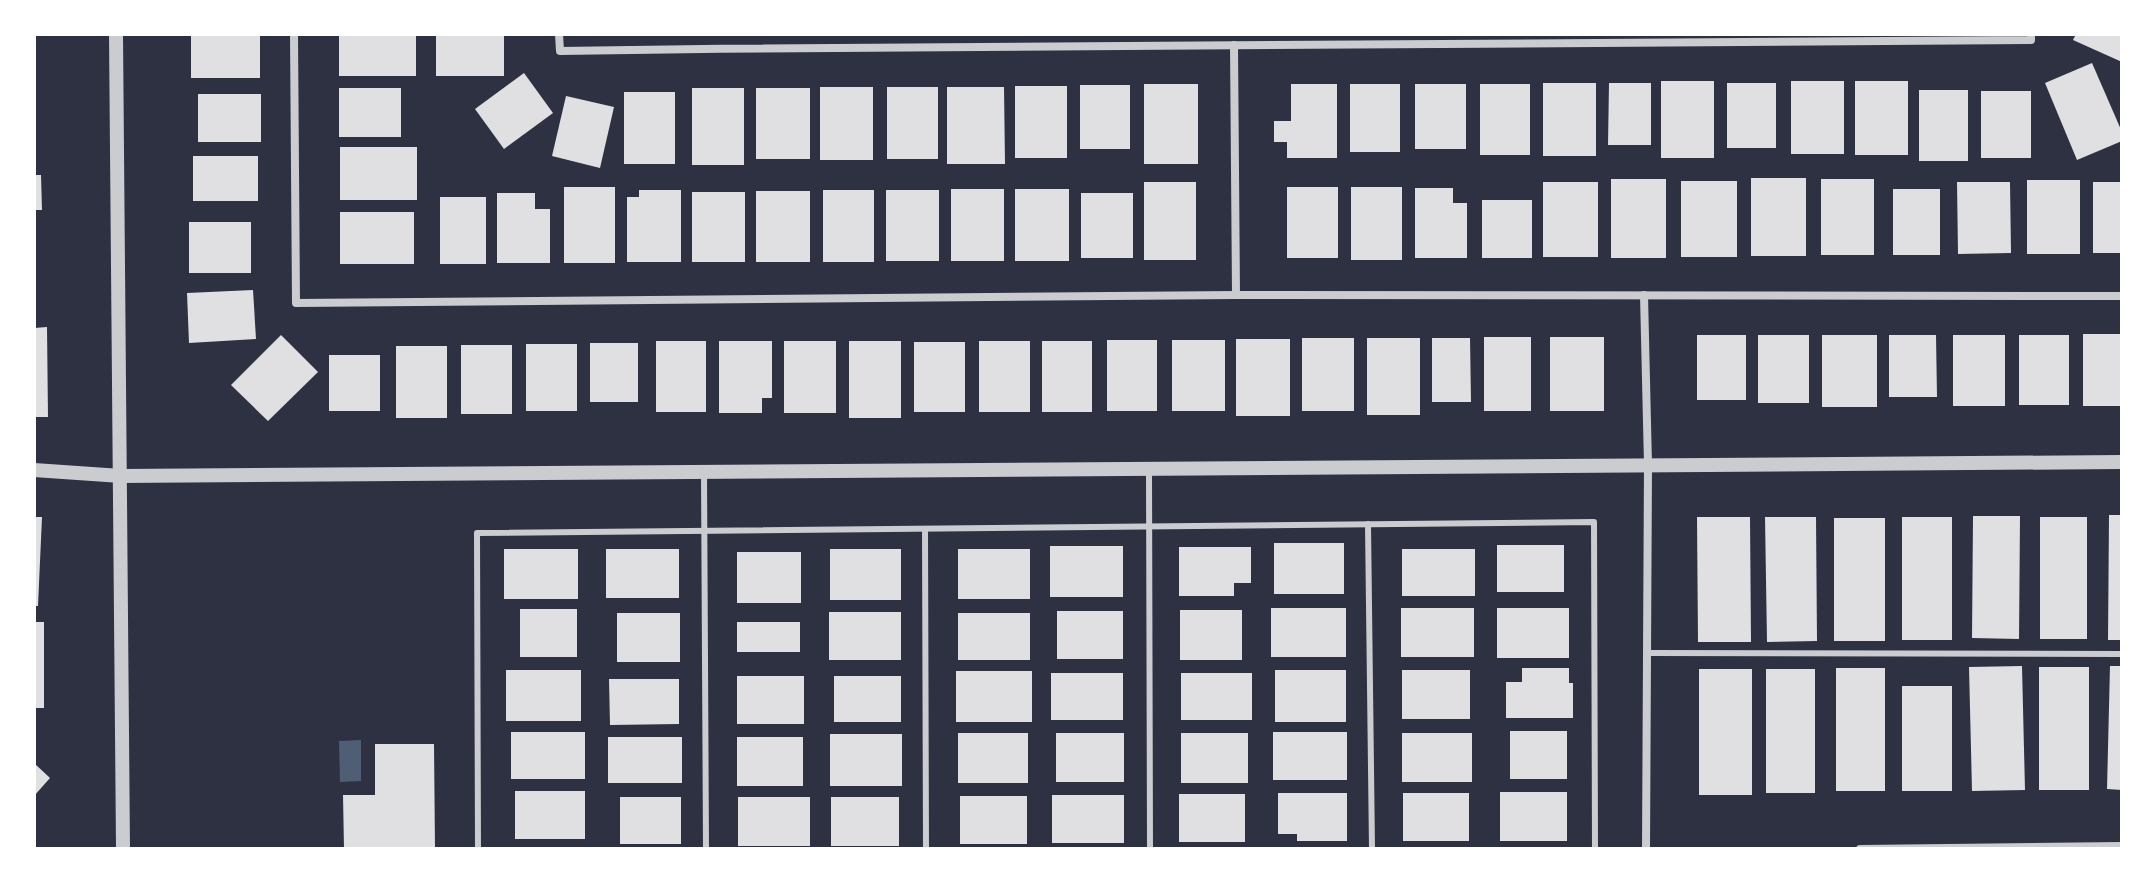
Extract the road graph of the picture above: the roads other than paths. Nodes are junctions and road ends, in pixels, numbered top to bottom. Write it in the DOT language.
graph roads {
  1 [pos="116,34"];
  2 [pos="294,34"];
  3 [pos="559,34"];
  4 [pos="814,34"];
  5 [pos="1522,34"];
  6 [pos="2031,37"];
  7 [pos="1780,39"];
  8 [pos="1234,45"];
  9 [pos="1522,45"];
  10 [pos="814,47"];
  11 [pos="1236,295"];
  12 [pos="1644,295"];
  13 [pos="2122,296"];
  14 [pos="2122,462"];
  15 [pos="1648,465"];
  16 [pos="1149,469"];
  17 [pos="34,470"];
  18 [pos="704,472"];
  19 [pos="121,476"];
  20 [pos="1368,524"];
  21 [pos="1149,526"];
  22 [pos="925,529"];
  23 [pos="703,531"];
  24 [pos="1648,653"];
  25 [pos="2122,654"];
  26 [pos="2122,846"];
  27 [pos="123,849"];
  28 [pos="478,849"];
  29 [pos="706,849"];
  30 [pos="926,849"];
  31 [pos="1150,849"];
  32 [pos="1372,849"];
  33 [pos="1595,849"];
  34 [pos="1646,849"];
  35 [pos="1860,849"];
  1 -- 19 [label="street"];
  2 -- 11 [label="street"];
  3 -- 10 [label="street"];
  4 -- 10 [label="street"];
  5 -- 9 [label="street"];
  6 -- 7 [label="street"];
  7 -- 9 [label="street"];
  8 -- 9 [label="street"];
  8 -- 10 [label="street"];
  8 -- 11 [label="street"];
  11 -- 12 [label="street"];
  12 -- 13 [label="street"];
  12 -- 15 [label="street"];
  14 -- 15 [label="street"];
  15 -- 16 [label="street"];
  15 -- 24 [label="street"];
  16 -- 18 [label="street"];
  16 -- 21 [label="lane"];
  17 -- 19 [label="street"];
  18 -- 19 [label="street"];
  18 -- 23 [label="lane"];
  19 -- 27 [label="street"];
  20 -- 21 [label="lane"];
  20 -- 32 [label="lane"];
  20 -- 33 [label="lane"];
  21 -- 22 [label="lane"];
  21 -- 31 [label="lane"];
  22 -- 23 [label="lane"];
  22 -- 30 [label="lane"];
  23 -- 28 [label="lane"];
  23 -- 29 [label="lane"];
  24 -- 25 [label="lane"];
  24 -- 34 [label="street"];
  26 -- 35 [label="street"];
}
